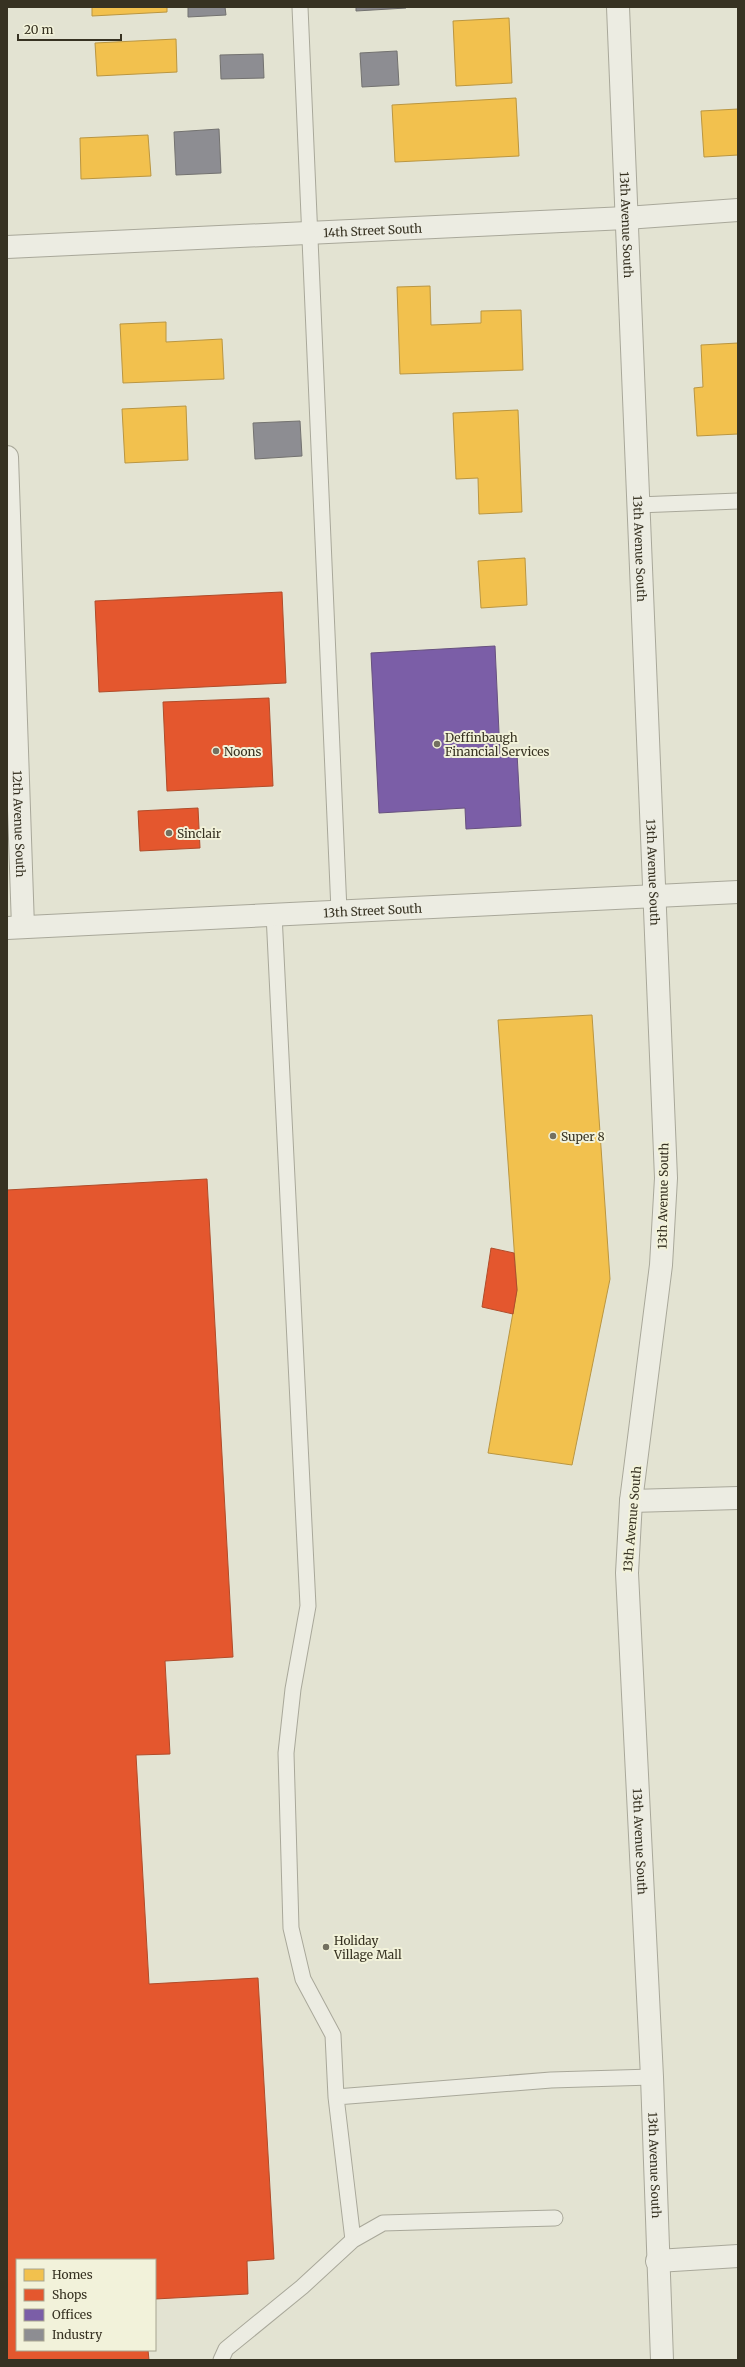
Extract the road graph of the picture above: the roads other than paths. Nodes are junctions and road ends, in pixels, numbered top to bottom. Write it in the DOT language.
graph roads {
  1 [pos="300,7"];
  2 [pos="618,7"];
  3 [pos="738,210"];
  4 [pos="626,218"];
  5 [pos="310,232"];
  6 [pos="7,247"];
  7 [pos="7,457"];
  8 [pos="738,501"];
  9 [pos="638,505"];
  10 [pos="738,892"];
  11 [pos="653,896"];
  12 [pos="339,911"];
  13 [pos="274,914"];
  14 [pos="15,927"];
  15 [pos="738,1498"];
  16 [pos="631,1501"];
  17 [pos="652,2077"];
  18 [pos="336,2097"];
  19 [pos="555,2218"];
  20 [pos="353,2240"];
  21 [pos="738,2256"];
  22 [pos="657,2261"];
  23 [pos="221,2360"];
  24 [pos="662,2360"];
  1 -- 5 [label="lane"];
  2 -- 4 [label="street, 13th Avenue South"];
  3 -- 4 [label="street, 14th Street South"];
  4 -- 5 [label="street, 14th Street South"];
  4 -- 9 [label="street, 13th Avenue South"];
  5 -- 6 [label="street, 14th Street South"];
  5 -- 12 [label="lane"];
  7 -- 14 [label="street, 12th Avenue South"];
  8 -- 9 [label="lane"];
  9 -- 11 [label="street, 13th Avenue South"];
  10 -- 11 [label="street, 13th Street South"];
  11 -- 12 [label="street, 13th Street South"];
  11 -- 16 [label="street, 13th Avenue South"];
  12 -- 13 [label="street, 13th Street South"];
  13 -- 14 [label="street, 13th Street South"];
  13 -- 18 [label="lane"];
  15 -- 16 [label="street"];
  16 -- 17 [label="street, 13th Avenue South"];
  17 -- 18 [label="lane"];
  17 -- 22 [label="street, 13th Avenue South"];
  18 -- 20 [label="lane"];
  19 -- 20 [label="lane"];
  20 -- 23 [label="lane"];
  21 -- 22 [label="street"];
  22 -- 24 [label="street, 13th Avenue South"];
}
